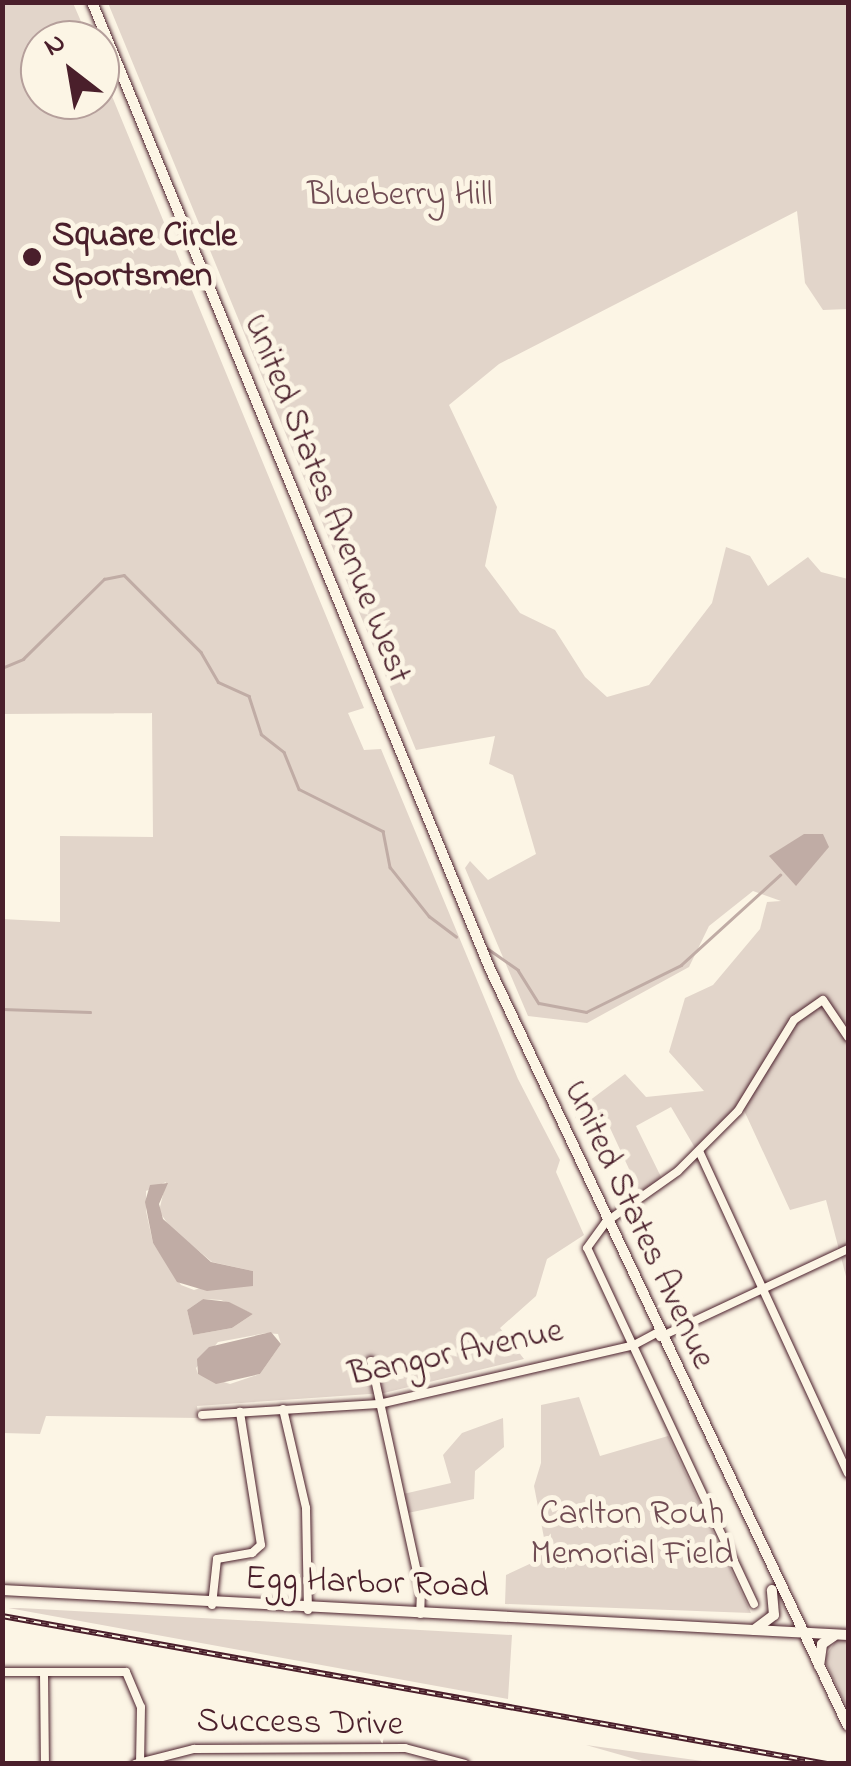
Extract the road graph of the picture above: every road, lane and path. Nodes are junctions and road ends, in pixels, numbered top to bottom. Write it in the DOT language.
graph roads {
  1 [pos="92,2"];
  2 [pos="395,740"];
  3 [pos="848,1036"];
  4 [pos="700,1151"];
  5 [pos="606,1222"];
  6 [pos="848,1248"];
  7 [pos="762,1288"];
  8 [pos="659,1334"];
  9 [pos="634,1345"];
  10 [pos="370,1360"];
  11 [pos="379,1404"];
  12 [pos="284,1409"];
  13 [pos="240,1412"];
  14 [pos="202,1414"];
  15 [pos="848,1472"];
  16 [pos="766,1560"];
  17 [pos="2,1590"];
  18 [pos="754,1604"];
  19 [pos="212,1606"];
  20 [pos="308,1610"];
  21 [pos="420,1614"];
  22 [pos="754,1630"];
  23 [pos="800,1633"];
  24 [pos="843,1634"];
  25 [pos="2,1672"];
  26 [pos="820,1672"];
  27 [pos="44,1673"];
  28 [pos="848,1726"];
  29 [pos="231,1750"];
  30 [pos="322,1750"];
  31 [pos="422,1753"];
  32 [pos="139,1762"];
  33 [pos="46,1764"];
  34 [pos="231,1764"];
  35 [pos="323,1764"];
  36 [pos="422,1764"];
  37 [pos="466,1764"];
  1 -- 2 [label="street, United States Avenue West"];
  2 -- 5 [label="street, United States Avenue"];
  3 -- 4 [label="street"];
  4 -- 5 [label="street"];
  4 -- 7 [label="street"];
  5 -- 8 [label="street, United States Avenue"];
  5 -- 9 [label="street, United States Avenue"];
  6 -- 7 [label="street, Bangor Avenue"];
  7 -- 8 [label="street, Bangor Avenue"];
  7 -- 15 [label="street"];
  8 -- 9 [label="street, Bangor Avenue"];
  8 -- 16 [label="street, United States Avenue"];
  9 -- 11 [label="street, Bangor Avenue"];
  9 -- 18 [label="street, United States Avenue"];
  10 -- 11 [label="street"];
  11 -- 12 [label="street, Bangor Avenue"];
  11 -- 21 [label="street"];
  12 -- 13 [label="street, Bangor Avenue"];
  12 -- 20 [label="street"];
  13 -- 14 [label="street, Bangor Avenue"];
  13 -- 19 [label="street"];
  16 -- 22 [label="street"];
  16 -- 23 [label="street, United States Avenue"];
  17 -- 19 [label="street, Egg Harbor Road"];
  19 -- 20 [label="street, Egg Harbor Road"];
  20 -- 21 [label="street, Egg Harbor Road"];
  21 -- 22 [label="street, Egg Harbor Road"];
  22 -- 23 [label="street, Egg Harbor Road"];
  23 -- 24 [label="street, Egg Harbor Road"];
  23 -- 26 [label="street, United States Avenue"];
  24 -- 26 [label="street"];
  25 -- 27 [label="street"];
  26 -- 28 [label="street, United States Avenue"];
  27 -- 32 [label="street"];
  27 -- 33 [label="street"];
  29 -- 30 [label="street, Success Drive"];
  29 -- 32 [label="street, Success Drive"];
  29 -- 34 [label="street"];
  30 -- 31 [label="street, Success Drive"];
  30 -- 35 [label="street"];
  31 -- 36 [label="street"];
  31 -- 37 [label="street, Success Drive"];
}
